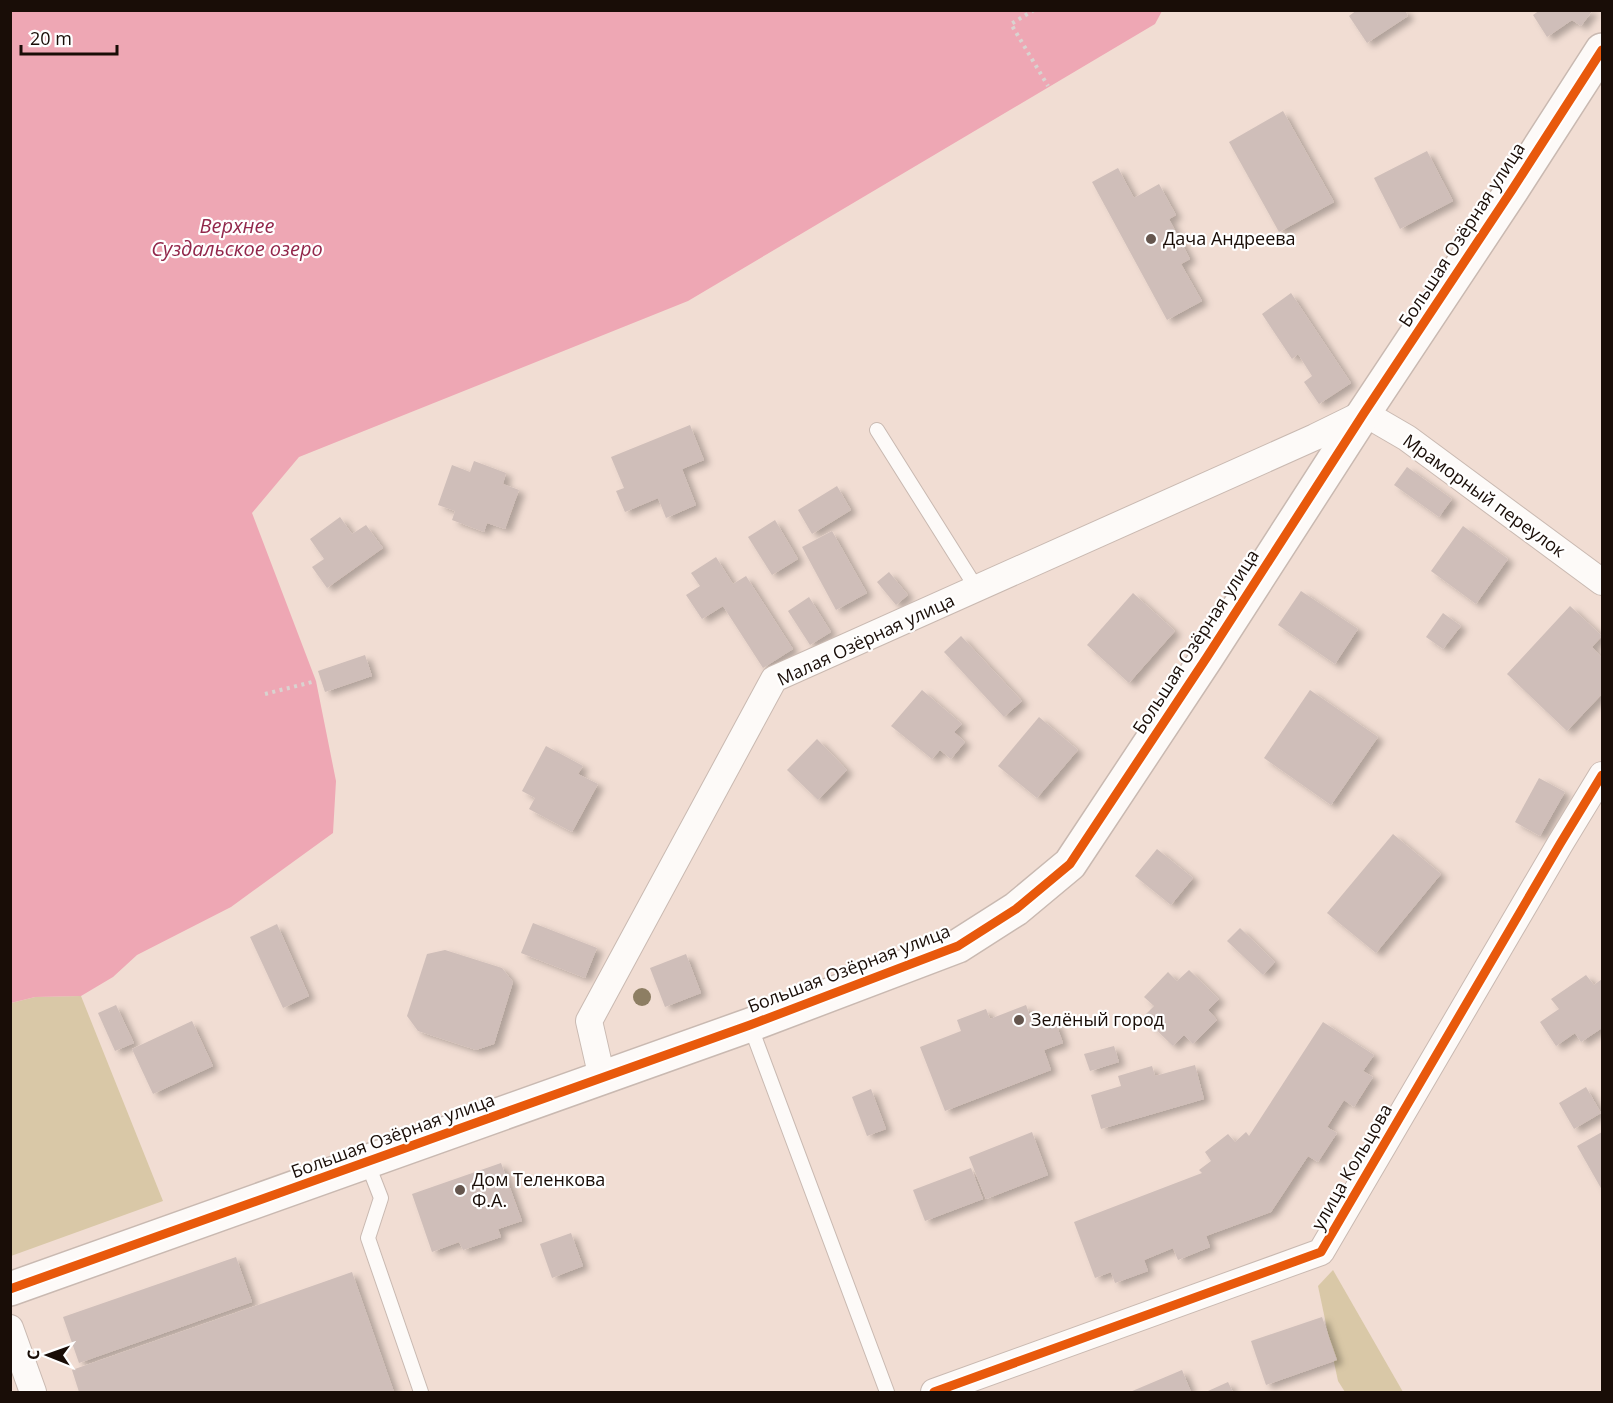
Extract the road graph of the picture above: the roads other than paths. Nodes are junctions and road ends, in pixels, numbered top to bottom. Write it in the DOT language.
graph roads {
  1 [pos="1602,50"];
  2 [pos="1364,413"];
  3 [pos="877,430"];
  4 [pos="1602,582"];
  5 [pos="977,589"];
  6 [pos="1602,775"];
  7 [pos="750,1025"];
  8 [pos="602,1078"];
  9 [pos="367,1162"];
  10 [pos="10,1289"];
  11 [pos="10,1328"];
  12 [pos="33,1392"];
  13 [pos="422,1392"];
  14 [pos="886,1392"];
  15 [pos="934,1392"];
  1 -- 2 [label="street, Большая Озёрная улица"];
  2 -- 4 [label="street, Мраморный переулок"];
  2 -- 5 [label="street, Малая Озёрная улица"];
  2 -- 7 [label="street, Большая Озёрная улица"];
  3 -- 5 [label="lane"];
  5 -- 8 [label="street, Малая Озёрная улица"];
  6 -- 15 [label="street, улица Кольцова"];
  7 -- 8 [label="street, Большая Озёрная улица"];
  7 -- 14 [label="lane"];
  8 -- 9 [label="street, Большая Озёрная улица"];
  9 -- 10 [label="street, Большая Озёрная улица"];
  9 -- 13 [label="lane"];
  11 -- 12 [label="street"];
}
